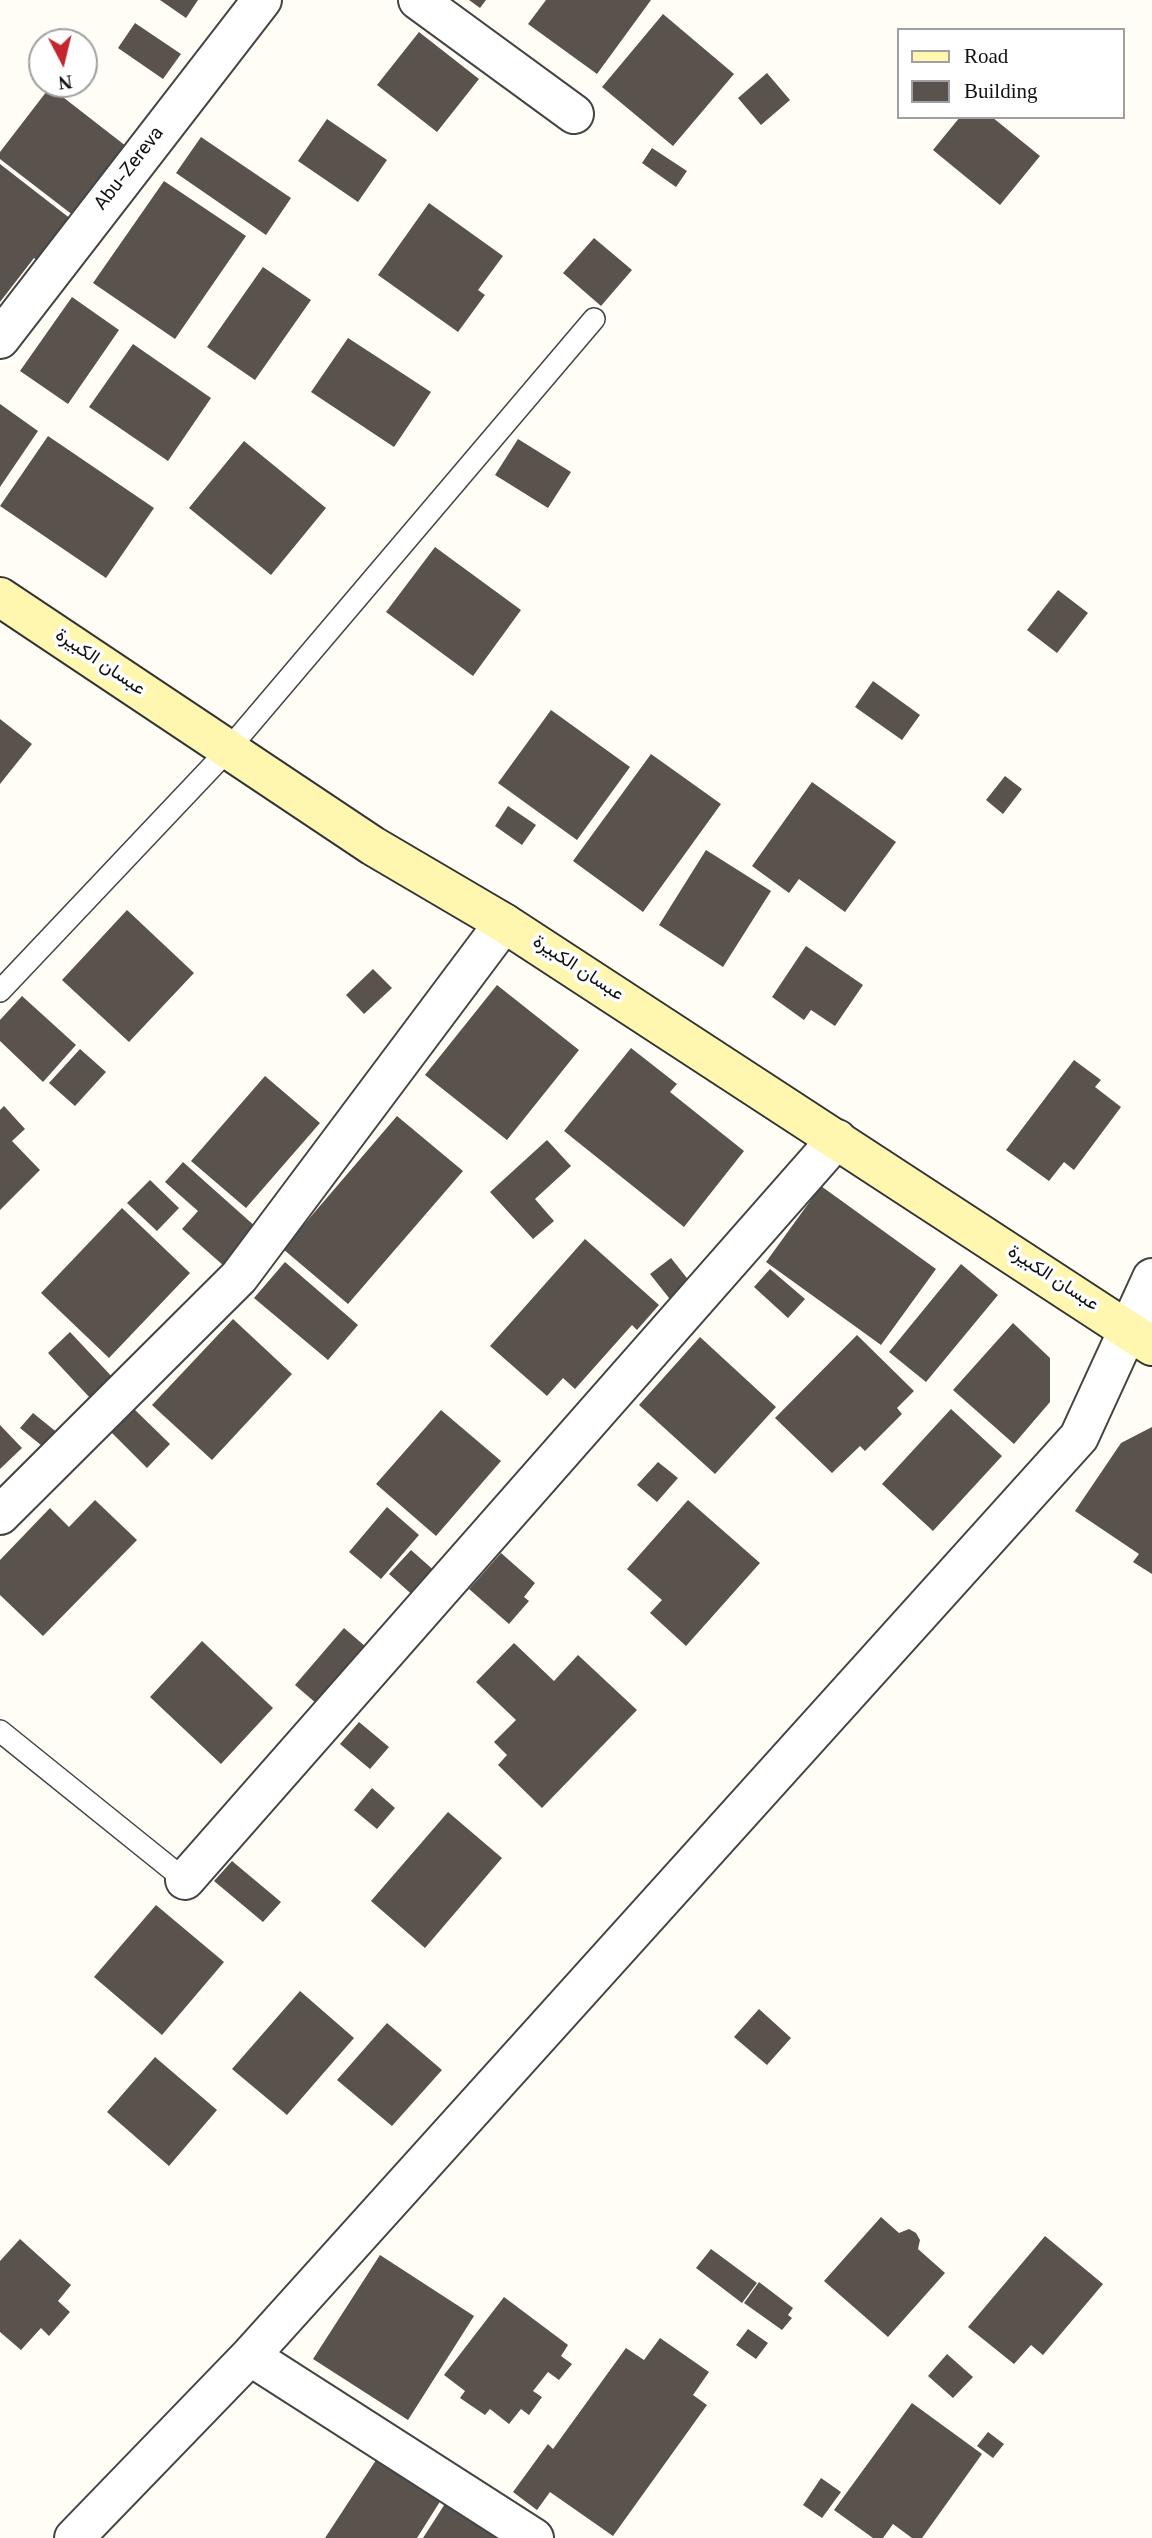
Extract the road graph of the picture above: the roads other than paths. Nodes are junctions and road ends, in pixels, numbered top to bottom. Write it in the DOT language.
graph roads {
  1 [pos="262,0"];
  2 [pos="418,0"];
  3 [pos="573,114"];
  4 [pos="594,319"];
  5 [pos="0,339"];
  6 [pos="0,597"];
  7 [pos="227,751"];
  8 [pos="504,923"];
  9 [pos="0,992"];
  10 [pos="837,1139"];
  11 [pos="1152,1279"];
  12 [pos="1140,1338"];
  13 [pos="0,1515"];
  14 [pos="0,1731"];
  15 [pos="185,1880"];
  16 [pos="250,2356"];
  17 [pos="74,2538"];
  18 [pos="534,2538"];
  1 -- 5 [label="street, Abu-Zereva"];
  2 -- 3 [label="street"];
  4 -- 7 [label="lane"];
  6 -- 7 [label="main road, عبسان الكبيرة"];
  7 -- 8 [label="main road, عبسان الكبيرة"];
  7 -- 9 [label="lane"];
  8 -- 10 [label="main road, عبسان الكبيرة"];
  8 -- 13 [label="street"];
  10 -- 12 [label="main road, عبسان الكبيرة"];
  10 -- 15 [label="street"];
  11 -- 12 [label="street"];
  12 -- 16 [label="street"];
  14 -- 15 [label="lane"];
  16 -- 17 [label="street"];
  16 -- 18 [label="street"];
}
